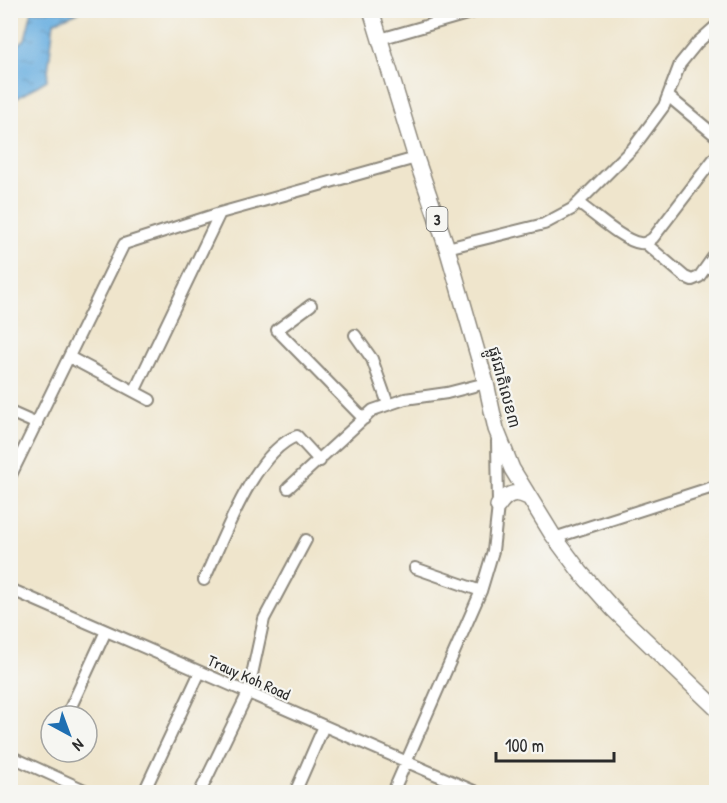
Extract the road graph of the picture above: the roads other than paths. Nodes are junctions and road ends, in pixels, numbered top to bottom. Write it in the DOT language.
graph roads {
  1 [pos="371,10"];
  2 [pos="481,10"];
  3 [pos="717,26"];
  4 [pos="380,39"];
  5 [pos="668,96"];
  6 [pos="717,136"];
  7 [pos="717,156"];
  8 [pos="416,158"];
  9 [pos="578,203"];
  10 [pos="220,213"];
  11 [pos="645,243"];
  12 [pos="447,249"];
  13 [pos="717,253"];
  14 [pos="311,304"];
  15 [pos="356,335"];
  16 [pos="69,357"];
  17 [pos="486,383"];
  18 [pos="135,390"];
  19 [pos="150,400"];
  20 [pos="388,404"];
  21 [pos="10,412"];
  22 [pos="364,419"];
  23 [pos="37,424"];
  24 [pos="496,429"];
  25 [pos="320,461"];
  26 [pos="10,477"];
  27 [pos="717,486"];
  28 [pos="288,488"];
  29 [pos="528,497"];
  30 [pos="498,506"];
  31 [pos="554,537"];
  32 [pos="306,540"];
  33 [pos="415,568"];
  34 [pos="204,580"];
  35 [pos="10,589"];
  36 [pos="481,591"];
  37 [pos="106,631"];
  38 [pos="200,672"];
  39 [pos="248,693"];
  40 [pos="72,704"];
  41 [pos="717,708"];
  42 [pos="324,726"];
  43 [pos="10,756"];
  44 [pos="406,762"];
  45 [pos="297,788"];
  46 [pos="88,792"];
  47 [pos="144,792"];
  48 [pos="200,792"];
  49 [pos="393,792"];
  50 [pos="476,792"];
  1 -- 4 [label="highway, ផ្លូវជាតិលេខ៣ / 3"];
  2 -- 4 [label="street"];
  3 -- 5 [label="street"];
  4 -- 8 [label="highway, ផ្លូវជាតិលេខ៣ / 3"];
  5 -- 6 [label="street"];
  5 -- 9 [label="street"];
  7 -- 11 [label="street"];
  8 -- 10 [label="street"];
  8 -- 12 [label="highway, ផ្លូវជាតិលេខ៣ / 3"];
  9 -- 11 [label="street"];
  9 -- 12 [label="street"];
  10 -- 16 [label="street"];
  10 -- 18 [label="street"];
  11 -- 13 [label="street"];
  12 -- 17 [label="highway, ផ្លូវជាតិលេខ៣ / 3"];
  14 -- 22 [label="street"];
  15 -- 20 [label="street"];
  16 -- 18 [label="street"];
  16 -- 23 [label="street"];
  17 -- 20 [label="street"];
  17 -- 24 [label="highway, ផ្លូវជាតិលេខ៣ / 3"];
  18 -- 19 [label="street"];
  20 -- 22 [label="street"];
  21 -- 23 [label="street"];
  22 -- 25 [label="street"];
  23 -- 26 [label="street"];
  24 -- 29 [label="highway, ផ្លូវជាតិលេខ៣ / 3"];
  24 -- 30 [label="street"];
  25 -- 28 [label="street"];
  25 -- 34 [label="street"];
  27 -- 31 [label="street"];
  29 -- 30 [label="highway"];
  29 -- 31 [label="highway, ផ្លូវជាតិលេខ៣ / 3"];
  30 -- 36 [label="street"];
  31 -- 41 [label="highway, ផ្លូវជាតិលេខ៣ / 3"];
  32 -- 39 [label="street"];
  33 -- 36 [label="street"];
  35 -- 37 [label="street, Trauy Koh Road"];
  36 -- 44 [label="street"];
  37 -- 38 [label="street, Trauy Koh Road"];
  37 -- 40 [label="street"];
  38 -- 39 [label="street, Trauy Koh Road"];
  38 -- 47 [label="street"];
  39 -- 42 [label="street, Trauy Koh Road"];
  39 -- 48 [label="street"];
  42 -- 44 [label="street, Trauy Koh Road"];
  42 -- 45 [label="street"];
  43 -- 46 [label="street"];
  44 -- 49 [label="street"];
  44 -- 50 [label="street, Trauy Koh Road"];
}
